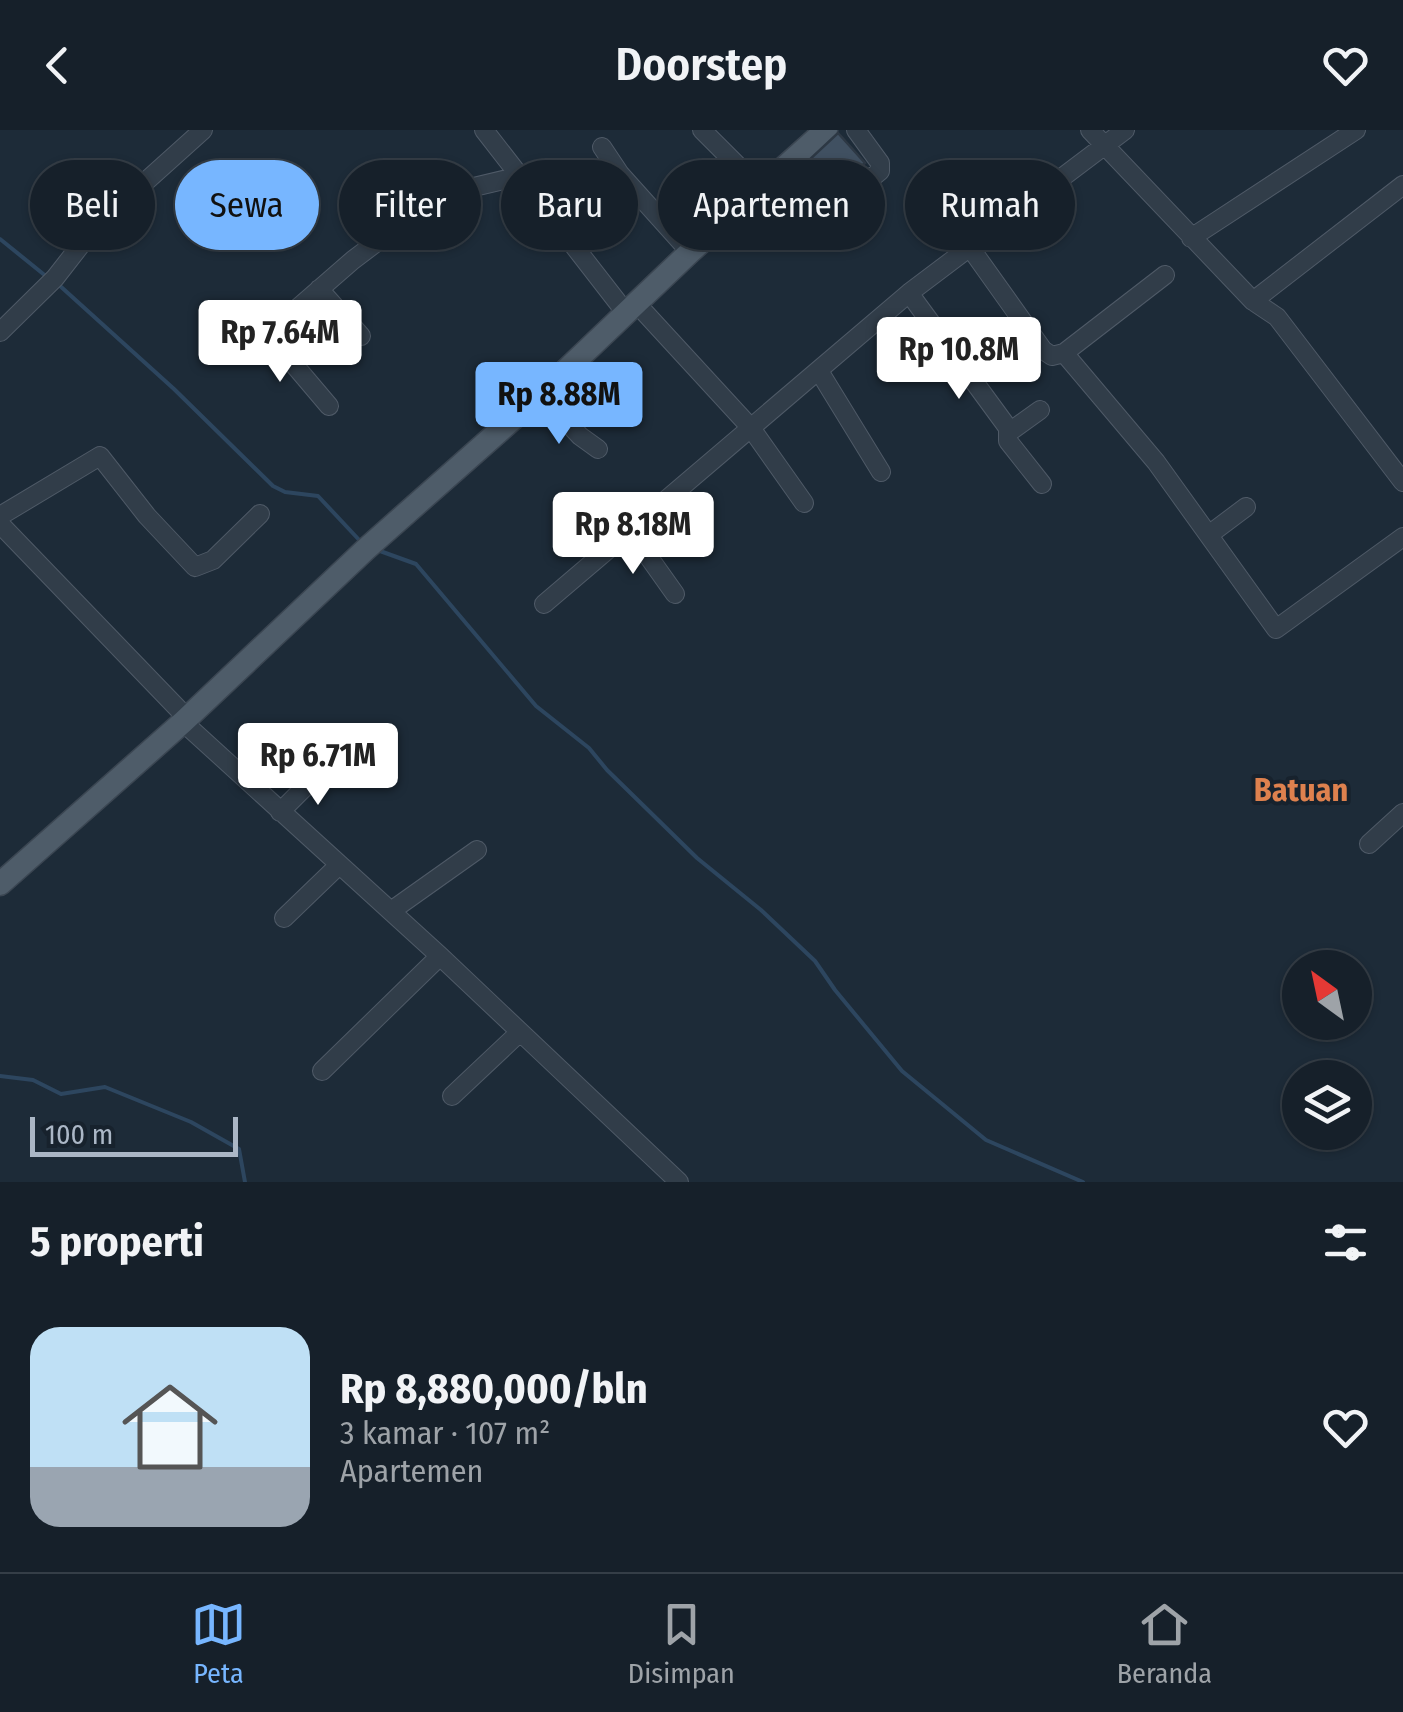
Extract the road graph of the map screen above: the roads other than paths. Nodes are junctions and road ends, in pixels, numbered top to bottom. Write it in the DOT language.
graph roads {
  1 [pos="203,130"];
  2 [pos="484,130"];
  3 [pos="702,130"];
  4 [pos="826,130"];
  5 [pos="856,130"];
  6 [pos="1090,130"];
  7 [pos="1125,130"];
  8 [pos="1356,130"];
  9 [pos="602,147"];
  10 [pos="1104,147"];
  11 [pos="507,160"];
  12 [pos="611,160"];
  13 [pos="731,160"];
  14 [pos="792,160"];
  15 [pos="876,160"];
  16 [pos="1075,168"];
  17 [pos="501,181"];
  18 [pos="1403,185"];
  19 [pos="638,194"];
  20 [pos="1191,238"];
  21 [pos="578,250"];
  22 [pos="964,250"];
  23 [pos="972,250"];
  24 [pos="690,252"];
  25 [pos="1166,276"];
  26 [pos="319,289"];
  27 [pos="908,293"];
  28 [pos="1252,301"];
  29 [pos="631,308"];
  30 [pos="0,332"];
  31 [pos="268,334"];
  32 [pos="361,336"];
  33 [pos="224,338"];
  34 [pos="1064,353"];
  35 [pos="819,371"];
  36 [pos="542,394"];
  37 [pos="329,406"];
  38 [pos="1040,410"];
  39 [pos="751,428"];
  40 [pos="1008,432"];
  41 [pos="598,448"];
  42 [pos="882,472"];
  43 [pos="1403,482"];
  44 [pos="1042,484"];
  45 [pos="804,503"];
  46 [pos="1246,507"];
  47 [pos="260,514"];
  48 [pos="0,520"];
  49 [pos="631,532"];
  50 [pos="1210,534"];
  51 [pos="1403,537"];
  52 [pos="675,594"];
  53 [pos="544,604"];
  54 [pos="185,720"];
  55 [pos="322,770"];
  56 [pos="280,812"];
  57 [pos="1403,813"];
  58 [pos="1369,844"];
  59 [pos="477,850"];
  60 [pos="338,866"];
  61 [pos="0,884"];
  62 [pos="390,911"];
  63 [pos="284,918"];
  64 [pos="440,956"];
  65 [pos="520,1032"];
  66 [pos="322,1071"];
  67 [pos="452,1096"];
  68 [pos="679,1182"];
  1 -- 30 [label="street"];
  2 -- 11 [label="street"];
  3 -- 13 [label="street"];
  4 -- 14 [label="main road"];
  5 -- 15 [label="street"];
  6 -- 10 [label="street"];
  7 -- 10 [label="street"];
  8 -- 20 [label="street"];
  9 -- 12 [label="street"];
  10 -- 16 [label="street"];
  10 -- 20 [label="street"];
  17 -- 26 [label="street"];
  18 -- 28 [label="street"];
  19 -- 24 [label="street"];
  20 -- 28 [label="street"];
  21 -- 29 [label="street"];
  22 -- 27 [label="street"];
  23 -- 34 [label="street"];
  24 -- 29 [label="main road"];
  25 -- 34 [label="street"];
  26 -- 31 [label="street"];
  26 -- 32 [label="street"];
  27 -- 35 [label="street"];
  27 -- 40 [label="street"];
  28 -- 43 [label="street"];
  29 -- 36 [label="main road"];
  29 -- 39 [label="street"];
  31 -- 33 [label="street"];
  31 -- 37 [label="street"];
  34 -- 50 [label="street"];
  35 -- 39 [label="street"];
  35 -- 42 [label="street"];
  36 -- 41 [label="street"];
  36 -- 54 [label="main road"];
  38 -- 40 [label="street"];
  39 -- 45 [label="street"];
  39 -- 49 [label="street"];
  40 -- 44 [label="street"];
  46 -- 50 [label="street"];
  47 -- 48 [label="street"];
  48 -- 54 [label="street"];
  49 -- 52 [label="street"];
  49 -- 53 [label="street"];
  50 -- 51 [label="street"];
  54 -- 56 [label="street"];
  54 -- 61 [label="main road"];
  55 -- 56 [label="street"];
  56 -- 60 [label="street"];
  57 -- 58 [label="street"];
  59 -- 62 [label="street"];
  60 -- 62 [label="street"];
  60 -- 63 [label="street"];
  62 -- 64 [label="street"];
  64 -- 65 [label="street"];
  64 -- 66 [label="street"];
  65 -- 67 [label="street"];
  65 -- 68 [label="street"];
}
